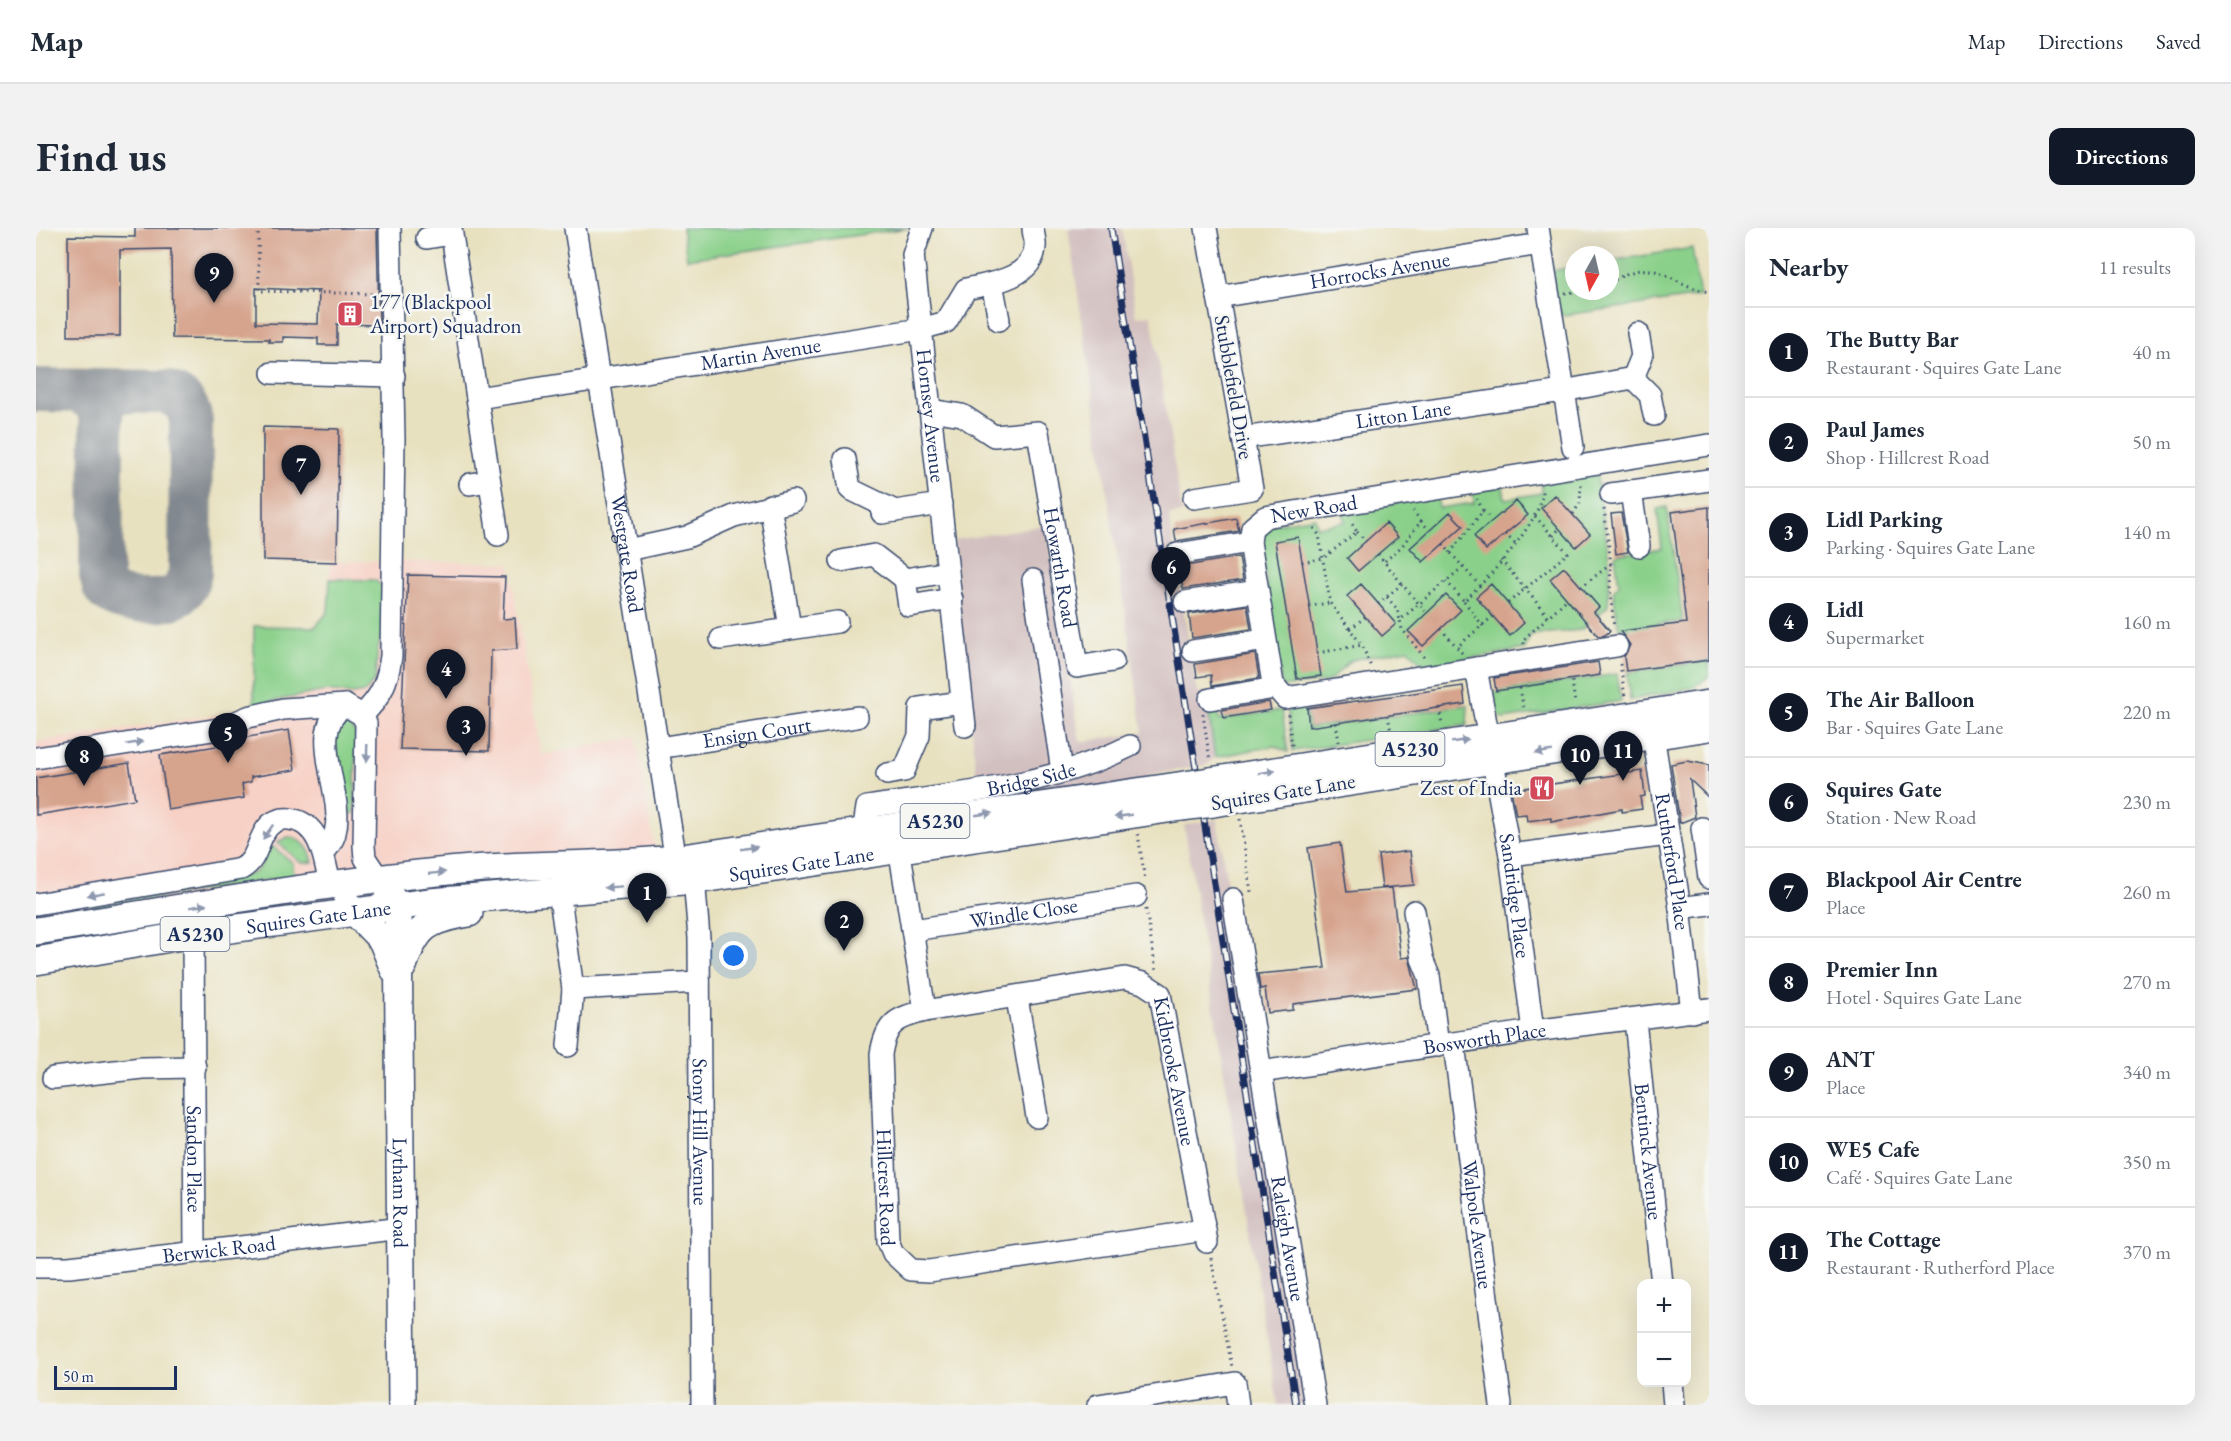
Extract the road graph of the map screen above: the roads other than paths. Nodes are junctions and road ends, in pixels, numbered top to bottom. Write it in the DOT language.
graph roads {
  1 [pos="390,228"];
  2 [pos="575,228"];
  3 [pos="922,228"];
  4 [pos="1033,228"];
  5 [pos="1206,228"];
  6 [pos="451,231"];
  7 [pos="1539,236"];
  8 [pos="427,238"];
  9 [pos="992,283"];
  10 [pos="1218,297"];
  11 [pos="999,320"];
  12 [pos="921,329"];
  13 [pos="1638,333"];
  14 [pos="272,374"];
  15 [pos="394,376"];
  16 [pos="600,378"];
  17 [pos="1633,378"];
  18 [pos="1563,391"];
  19 [pos="477,398"];
  20 [pos="930,410"];
  21 [pos="1654,415"];
  22 [pos="1243,438"];
  23 [pos="1709,445"];
  24 [pos="1653,454"];
  25 [pos="1576,456"];
  26 [pos="845,459"];
  27 [pos="1709,480"];
  28 [pos="1658,487"];
  29 [pos="1194,498"];
  30 [pos="793,501"];
  31 [pos="941,504"];
  32 [pos="770,505"];
  33 [pos="498,535"];
  34 [pos="1250,542"];
  35 [pos="1639,546"];
  36 [pos="627,550"];
  37 [pos="1177,554"];
  38 [pos="841,561"];
  39 [pos="948,572"];
  40 [pos="905,579"];
  41 [pos="1033,580"];
  42 [pos="1258,591"];
  43 [pos="952,600"];
  44 [pos="1185,602"];
  45 [pos="837,622"];
  46 [pos="790,628"];
  47 [pos="721,639"];
  48 [pos="1265,640"];
  49 [pos="1617,646"];
  50 [pos="1193,651"];
  51 [pos="1113,661"];
  52 [pos="1471,669"];
  53 [pos="1275,688"];
  54 [pos="962,702"];
  55 [pos="1206,706"];
  56 [pos="354,710"];
  57 [pos="1706,715"];
  58 [pos="857,717"];
  59 [pos="1644,721"];
  60 [pos="965,726"];
  61 [pos="1130,746"];
  62 [pos="658,748"];
  63 [pos="1492,748"];
  64 [pos="36,758"];
  65 [pos="1062,771"];
  66 [pos="887,774"];
  67 [pos="1702,828"];
  68 [pos="1668,835"];
  69 [pos="898,837"];
  70 [pos="862,842"];
  71 [pos="324,853"];
  72 [pos="1510,855"];
  73 [pos="685,869"];
  74 [pos="1709,878"];
  75 [pos="379,879"];
  76 [pos="330,886"];
  77 [pos="552,891"];
  78 [pos="1136,896"];
  79 [pos="1233,899"];
  80 [pos="36,904"];
  81 [pos="1709,904"];
  82 [pos="398,907"];
  83 [pos="1680,908"];
  84 [pos="1414,911"];
  85 [pos="354,912"];
  86 [pos="913,930"];
  87 [pos="36,931"];
  88 [pos="193,934"];
  89 [pos="36,961"];
  90 [pos="399,980"];
  91 [pos="699,982"];
  92 [pos="573,989"];
  93 [pos="1017,998"];
  94 [pos="1700,1010"];
  95 [pos="925,1011"];
  96 [pos="1635,1020"];
  97 [pos="1533,1031"];
  98 [pos="1446,1045"];
  99 [pos="568,1046"];
  100 [pos="195,1067"];
  101 [pos="1261,1072"];
  102 [pos="53,1078"];
  103 [pos="1037,1117"];
  104 [pos="402,1228"];
  105 [pos="1206,1236"];
  106 [pos="195,1250"];
  107 [pos="36,1267"];
  108 [pos="1661,1279"];
  109 [pos="1672,1387"];
  110 [pos="402,1405"];
  111 [pos="702,1405"];
  112 [pos="1098,1405"];
  113 [pos="1238,1405"];
  114 [pos="1315,1405"];
  115 [pos="1501,1405"];
  116 [pos="1674,1405"];
  1 -- 15 [label="street"];
  2 -- 16 [label="street, Westgate Road"];
  3 -- 12 [label="street, Hornsey Avenue"];
  4 -- 9 [label="street, Martin Avenue"];
  5 -- 10 [label="street, Stubblefield Drive"];
  6 -- 8 [label="street"];
  6 -- 19 [label="street"];
  7 -- 10 [label="street, Horrocks Avenue"];
  7 -- 18 [label="street"];
  9 -- 11 [label="street"];
  9 -- 12 [label="street, Martin Avenue"];
  10 -- 22 [label="street, Stubblefield Drive"];
  12 -- 16 [label="street, Martin Avenue"];
  12 -- 20 [label="street, Hornsey Avenue"];
  13 -- 17 [label="street"];
  14 -- 15 [label="street"];
  15 -- 56 [label="street"];
  16 -- 19 [label="street, Martin Avenue"];
  16 -- 36 [label="street, Westgate Road"];
  17 -- 18 [label="street, Litton Lane"];
  17 -- 21 [label="street"];
  18 -- 22 [label="street, Litton Lane"];
  18 -- 25 [label="street"];
  19 -- 33 [label="street"];
  20 -- 31 [label="street, Hornsey Avenue"];
  20 -- 51 [label="street, Howarth Road"];
  22 -- 29 [label="street, Stubblefield Drive"];
  23 -- 24 [label="street, New Road"];
  24 -- 25 [label="street, New Road"];
  24 -- 28 [label="street"];
  25 -- 34 [label="street, New Road"];
  26 -- 31 [label="street, Hornsey Avenue"];
  27 -- 28 [label="street"];
  28 -- 35 [label="street"];
  30 -- 32 [label="street"];
  31 -- 39 [label="street, Hornsey Avenue"];
  32 -- 36 [label="street"];
  32 -- 46 [label="street"];
  34 -- 37 [label="street"];
  34 -- 42 [label="street, New Road"];
  36 -- 62 [label="street, Westgate Road"];
  38 -- 40 [label="street"];
  39 -- 40 [label="street"];
  39 -- 43 [label="street, Hornsey Avenue"];
  40 -- 43 [label="street"];
  41 -- 65 [label="street"];
  42 -- 44 [label="street"];
  42 -- 48 [label="street, New Road"];
  43 -- 54 [label="street, Hornsey Avenue"];
  45 -- 46 [label="street"];
  46 -- 47 [label="street"];
  48 -- 50 [label="street"];
  48 -- 53 [label="street, New Road"];
  49 -- 52 [label="street"];
  52 -- 53 [label="street"];
  52 -- 63 [label="street"];
  53 -- 55 [label="street"];
  54 -- 60 [label="street, Hornsey Avenue"];
  54 -- 66 [label="street"];
  64 -- 56 [label="street, one-way"];
  56 -- 71 [label="street"];
  56 -- 75 [label="street, one-way"];
  57 -- 59 [label="main road, Squires Gate Lane / A5230"];
  58 -- 62 [label="street, Ensign Court"];
  59 -- 63 [label="main road, Squires Gate Lane / A5230"];
  59 -- 68 [label="street, Rutherford Place"];
  61 -- 65 [label="street, Bridge Side"];
  62 -- 73 [label="street, Westgate Road"];
  63 -- 69 [label="main road, Squires Gate Lane / A5230, bridge"];
  63 -- 72 [label="street, Sandridge Place"];
  65 -- 70 [label="street, Bridge Side"];
  67 -- 74 [label="street"];
  68 -- 72 [label="street"];
  68 -- 83 [label="street, Rutherford Place"];
  69 -- 70 [label="main road, Squires Gate Lane / A5230"];
  69 -- 86 [label="street"];
  70 -- 73 [label="main road, Squires Gate Lane / A5230"];
  71 -- 76 [label="street"];
  71 -- 80 [label="street, one-way"];
  72 -- 97 [label="street, Sandridge Place"];
  75 -- 73 [label="main road, Squires Gate Lane / A5230, one-way"];
  73 -- 77 [label="main road, Squires Gate Lane / A5230, one-way"];
  73 -- 91 [label="street, Stony Hill Avenue"];
  75 -- 76 [label="main road, Squires Gate Lane / A5230"];
  75 -- 82 [label="main road"];
  76 -- 85 [label="main road, Lytham Road"];
  87 -- 76 [label="main road, Squires Gate Lane / A5230, one-way"];
  77 -- 82 [label="main road, Squires Gate Lane / A5230"];
  77 -- 90 [label="main road"];
  77 -- 92 [label="street"];
  78 -- 86 [label="street, Windle Close"];
  79 -- 101 [label="street, Raleigh Avenue"];
  81 -- 83 [label="street"];
  82 -- 85 [label="main road, Squires Gate Lane / A5230"];
  82 -- 90 [label="main road, Lytham Road"];
  83 -- 94 [label="street, Rutherford Place"];
  84 -- 98 [label="street, Walpole Avenue"];
  85 -- 88 [label="main road, Squires Gate Lane / A5230"];
  85 -- 90 [label="main road, Lytham Road"];
  86 -- 95 [label="street"];
  88 -- 89 [label="main road, Squires Gate Lane / A5230"];
  88 -- 100 [label="street, Sandon Place"];
  90 -- 104 [label="main road, Lytham Road"];
  91 -- 92 [label="street"];
  91 -- 111 [label="street, Stony Hill Avenue"];
  92 -- 99 [label="street"];
  93 -- 95 [label="street, Kidbrooke Avenue"];
  93 -- 103 [label="street"];
  93 -- 105 [label="street, Kidbrooke Avenue"];
  94 -- 96 [label="street, Bosworth Place"];
  95 -- 105 [label="street, Hillcrest Road"];
  96 -- 97 [label="street, Bosworth Place"];
  96 -- 108 [label="street, Bentinck Avenue"];
  97 -- 98 [label="street, Bosworth Place"];
  98 -- 101 [label="street, Bosworth Place"];
  98 -- 115 [label="street, Walpole Avenue"];
  100 -- 102 [label="street"];
  100 -- 106 [label="street, Sandon Place"];
  101 -- 114 [label="street, Raleigh Avenue"];
  104 -- 106 [label="street, Berwick Road"];
  104 -- 110 [label="main road, Lytham Road"];
  106 -- 107 [label="street, Berwick Road"];
  109 -- 116 [label="street"];
  112 -- 113 [label="street"];
}
